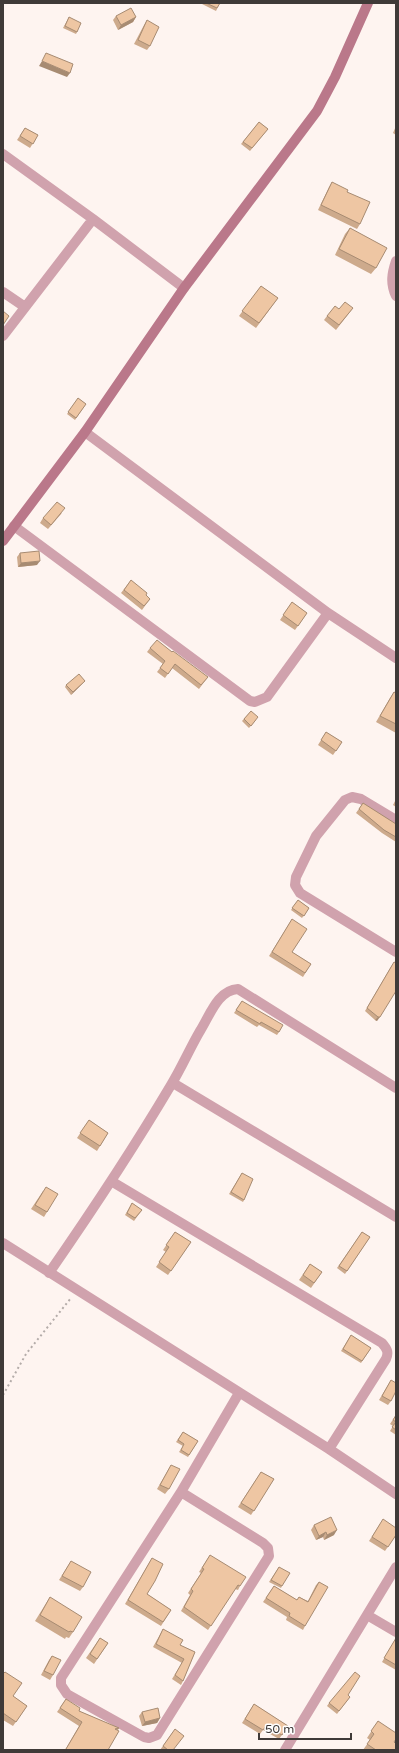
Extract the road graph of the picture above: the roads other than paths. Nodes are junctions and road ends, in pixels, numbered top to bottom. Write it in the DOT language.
graph roads {
  1 [pos="368,3"];
  2 [pos="3,154"];
  3 [pos="93,219"];
  4 [pos="396,261"];
  5 [pos="184,288"];
  6 [pos="3,292"];
  7 [pos="396,296"];
  8 [pos="25,307"];
  9 [pos="3,336"];
  10 [pos="85,432"];
  11 [pos="14,526"];
  12 [pos="3,541"];
  13 [pos="328,613"];
  14 [pos="396,658"];
  15 [pos="396,820"];
  16 [pos="396,952"];
  17 [pos="173,1083"];
  18 [pos="396,1088"];
  19 [pos="112,1181"];
  20 [pos="396,1217"];
  21 [pos="3,1243"];
  22 [pos="50,1273"];
  23 [pos="239,1393"];
  24 [pos="329,1449"];
  25 [pos="181,1492"];
  26 [pos="396,1494"];
  27 [pos="396,1567"];
  28 [pos="367,1615"];
  29 [pos="396,1632"];
  30 [pos="285,1750"];
  1 -- 5 [label="street"];
  2 -- 3 [label="street"];
  3 -- 5 [label="street"];
  3 -- 8 [label="street"];
  4 -- 7 [label="street"];
  5 -- 10 [label="street"];
  6 -- 8 [label="street"];
  8 -- 9 [label="street"];
  10 -- 11 [label="street"];
  10 -- 13 [label="street"];
  11 -- 12 [label="street"];
  11 -- 13 [label="street"];
  13 -- 14 [label="street"];
  15 -- 16 [label="street"];
  17 -- 18 [label="street"];
  17 -- 19 [label="street"];
  17 -- 20 [label="street"];
  19 -- 22 [label="street"];
  19 -- 24 [label="street"];
  21 -- 22 [label="street"];
  22 -- 23 [label="street"];
  23 -- 24 [label="street"];
  23 -- 25 [label="street"];
  24 -- 26 [label="street"];
  25 -- 25 [label="street"];
  27 -- 28 [label="street"];
  28 -- 29 [label="street"];
  28 -- 30 [label="street"];
}
